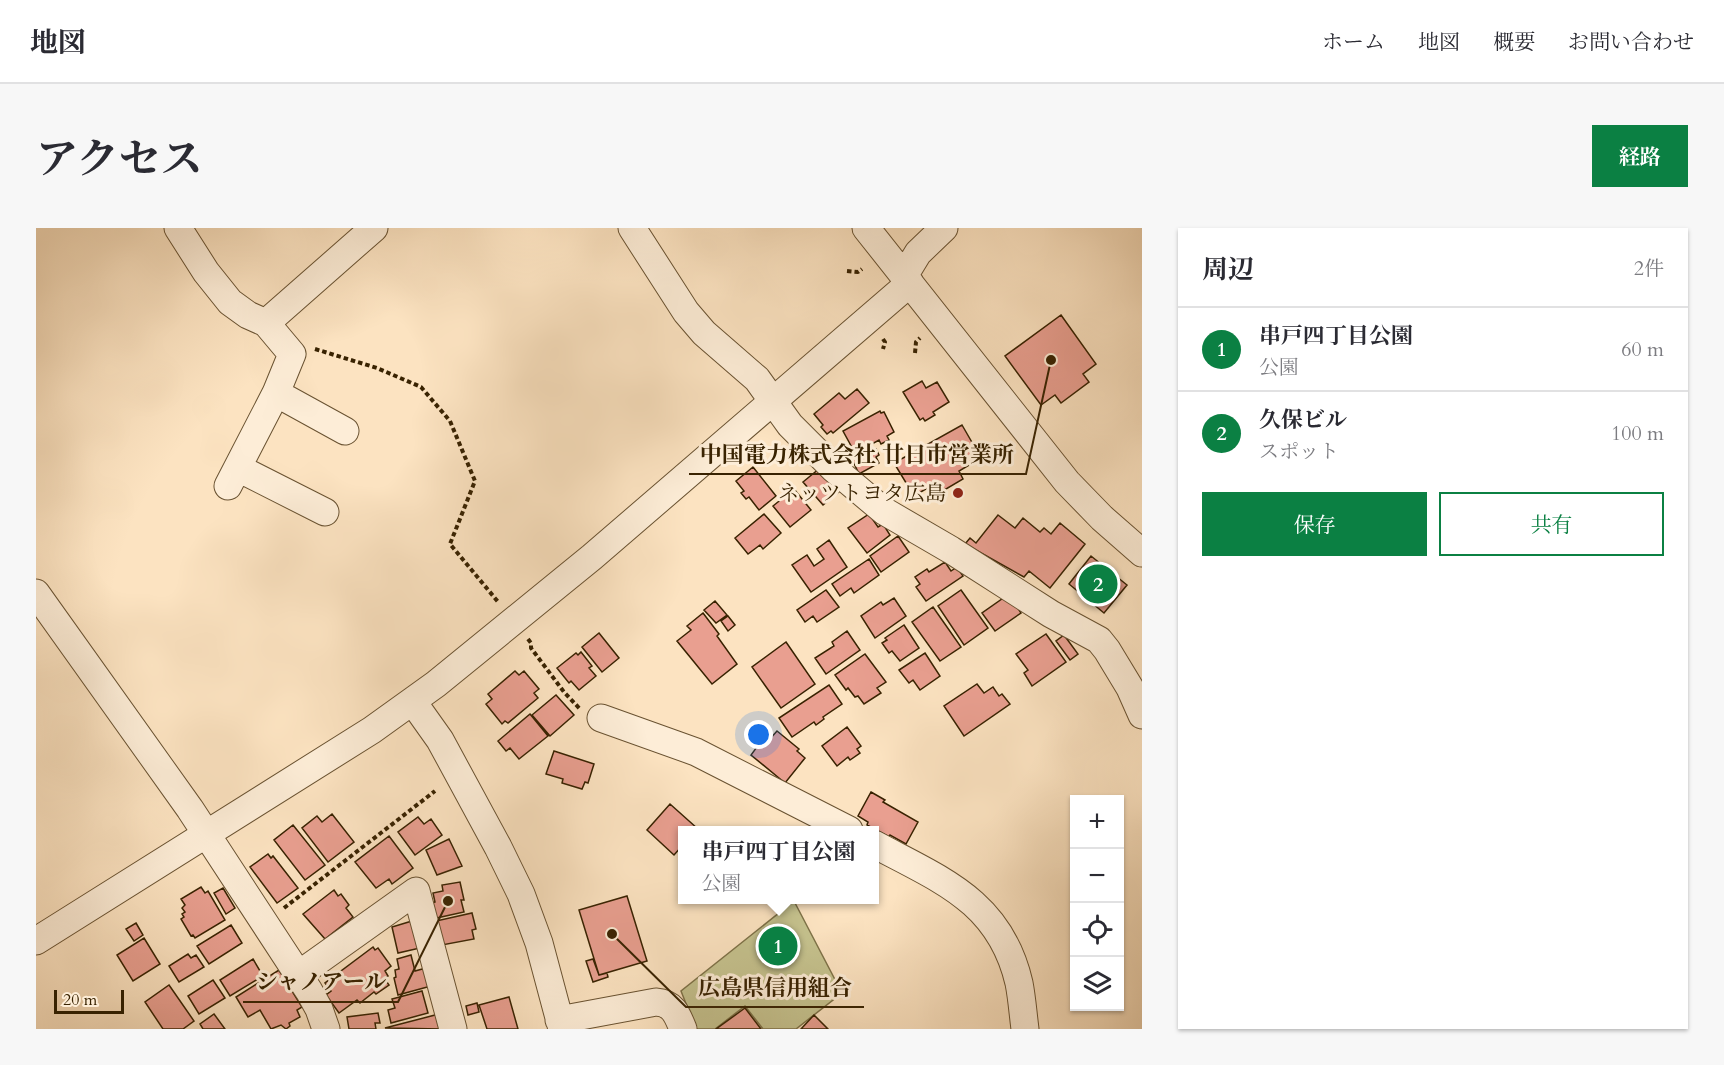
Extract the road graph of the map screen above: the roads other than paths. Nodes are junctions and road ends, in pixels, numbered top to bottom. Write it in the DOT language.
graph roads {
  1 [pos="178,228"];
  2 [pos="374,228"];
  3 [pos="632,228"];
  4 [pos="866,228"];
  5 [pos="944,228"];
  6 [pos="907,279"];
  7 [pos="266,323"];
  8 [pos="276,393"];
  9 [pos="773,403"];
  10 [pos="345,431"];
  11 [pos="325,512"];
  12 [pos="1142,553"];
  13 [pos="36,593"];
  14 [pos="413,702"];
  15 [pos="1142,715"];
  16 [pos="601,718"];
  17 [pos="839,826"];
  18 [pos="206,833"];
  19 [pos="879,847"];
  20 [pos="36,942"];
  21 [pos="298,975"];
  22 [pos="561,1025"];
  23 [pos="320,1026"];
  24 [pos="453,1029"];
  25 [pos="683,1029"];
  26 [pos="1025,1029"];
  1 -- 7 [label="street"];
  2 -- 7 [label="street"];
  3 -- 9 [label="street"];
  4 -- 6 [label="street"];
  5 -- 6 [label="street"];
  6 -- 9 [label="street"];
  6 -- 12 [label="street"];
  7 -- 8 [label="street"];
  8 -- 10 [label="street"];
  8 -- 11 [label="street"];
  9 -- 14 [label="street"];
  9 -- 15 [label="street"];
  13 -- 18 [label="street"];
  14 -- 18 [label="street"];
  14 -- 22 [label="street"];
  16 -- 17 [label="street"];
  18 -- 20 [label="street"];
  18 -- 21 [label="street"];
  19 -- 26 [label="street"];
  21 -- 23 [label="street"];
  21 -- 24 [label="street"];
  22 -- 25 [label="street"];
}
